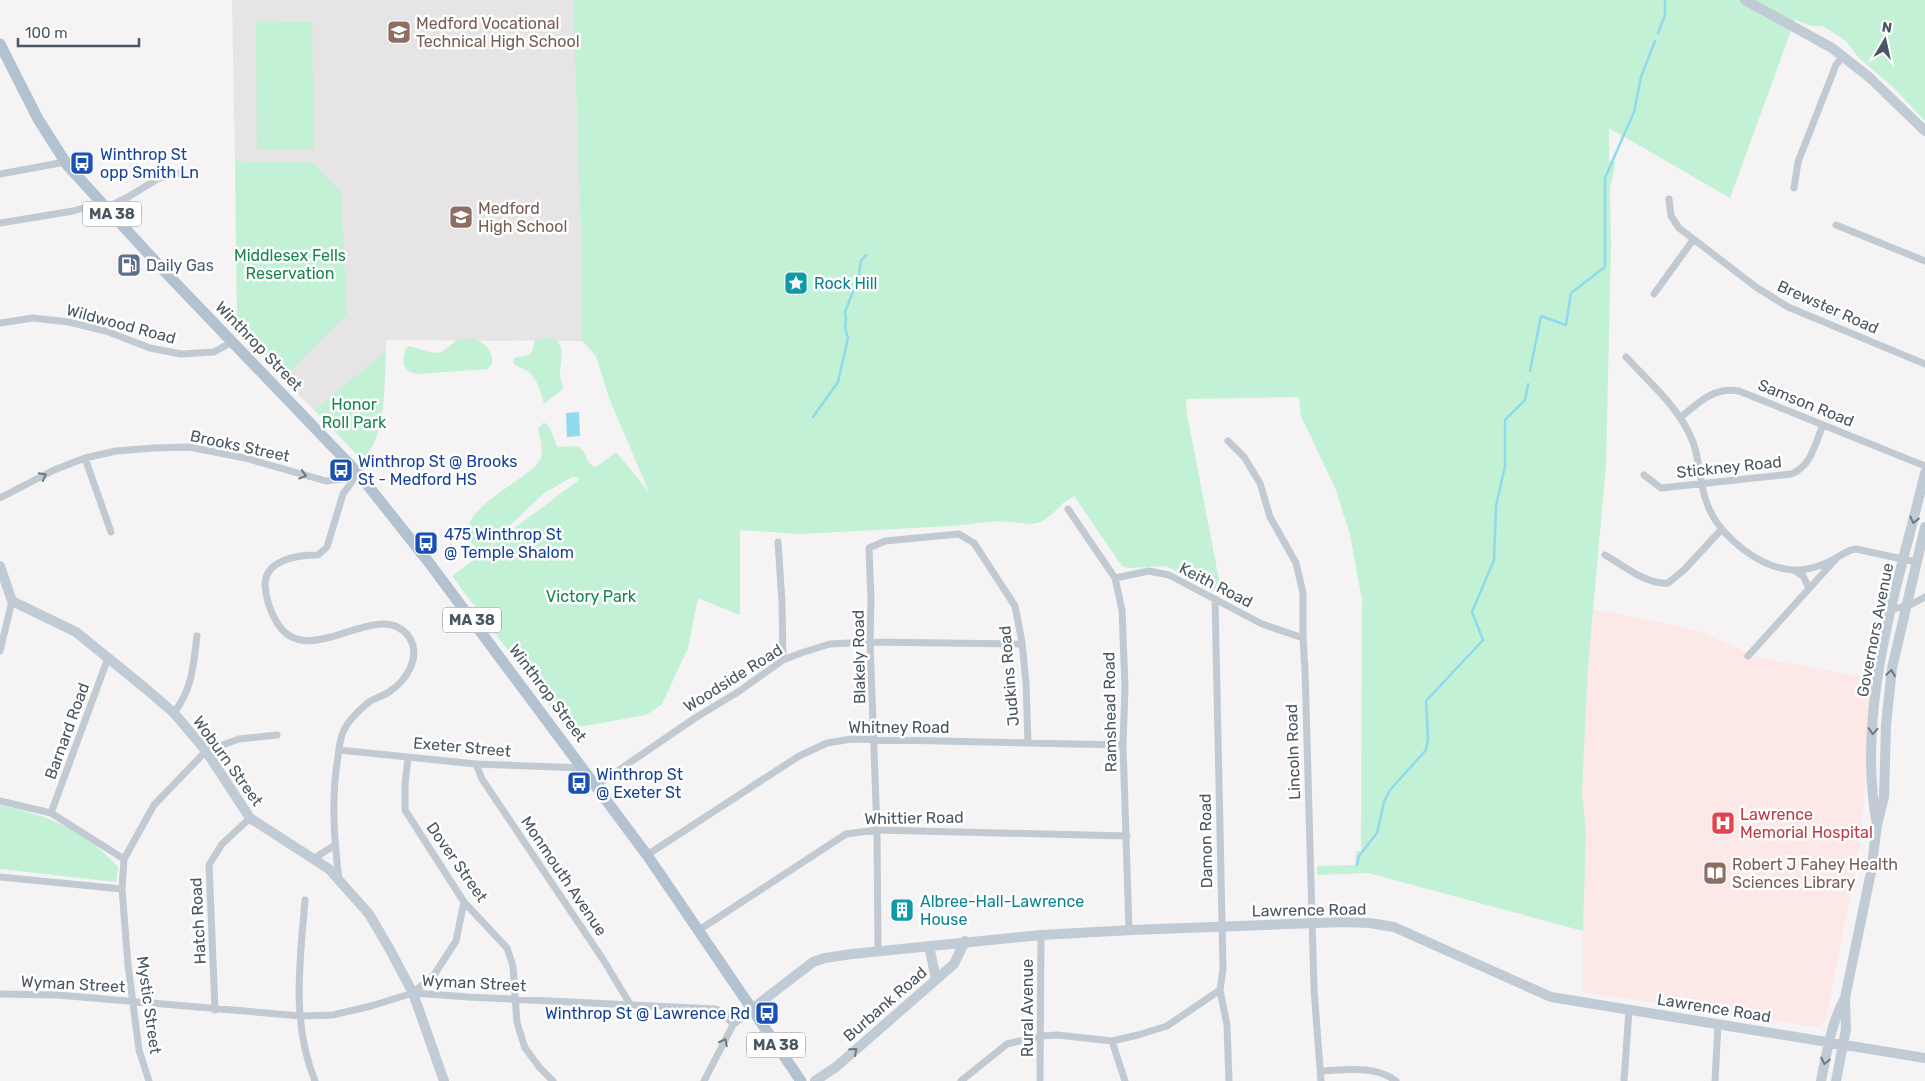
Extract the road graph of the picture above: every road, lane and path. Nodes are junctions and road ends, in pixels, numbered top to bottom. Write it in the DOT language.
graph roads {
  1 [pos="1745,0"];
  2 [pos="0,44"];
  3 [pos="1843,56"];
  4 [pos="1925,131"];
  5 [pos="65,162"];
  6 [pos="179,173"];
  7 [pos="0,174"];
  8 [pos="1794,188"];
  9 [pos="1669,199"];
  10 [pos="104,205"];
  11 [pos="0,223"];
  12 [pos="1836,225"];
  13 [pos="1693,240"];
  14 [pos="1925,261"];
  15 [pos="1654,294"];
  16 [pos="0,323"];
  17 [pos="232,342"];
  18 [pos="1626,358"];
  19 [pos="1925,364"];
  20 [pos="1680,418"];
  21 [pos="1823,425"];
  22 [pos="1228,441"];
  23 [pos="85,458"];
  24 [pos="1925,466"];
  25 [pos="1925,472"];
  26 [pos="358,473"];
  27 [pos="1644,475"];
  28 [pos="1702,484"];
  29 [pos="0,498"];
  30 [pos="1068,509"];
  31 [pos="1925,527"];
  32 [pos="1721,530"];
  33 [pos="111,532"];
  34 [pos="778,542"];
  35 [pos="874,546"];
  36 [pos="1605,555"];
  37 [pos="1837,558"];
  38 [pos="1904,559"];
  39 [pos="1916,562"];
  40 [pos="0,566"];
  41 [pos="1794,570"];
  42 [pos="1115,578"];
  43 [pos="1809,588"];
  44 [pos="1925,597"];
  45 [pos="1215,599"];
  46 [pos="12,601"];
  47 [pos="1906,606"];
  48 [pos="1891,610"];
  49 [pos="197,636"];
  50 [pos="1302,638"];
  51 [pos="870,642"];
  52 [pos="1022,644"];
  53 [pos="0,651"];
  54 [pos="1748,656"];
  55 [pos="108,658"];
  56 [pos="783,660"];
  57 [pos="174,713"];
  58 [pos="277,735"];
  59 [pos="875,740"];
  60 [pos="1028,743"];
  61 [pos="1123,745"];
  62 [pos="339,750"];
  63 [pos="206,751"];
  64 [pos="408,757"];
  65 [pos="476,764"];
  66 [pos="584,768"];
  67 [pos="597,786"];
  68 [pos="0,801"];
  69 [pos="51,813"];
  70 [pos="250,818"];
  71 [pos="1876,825"];
  72 [pos="877,830"];
  73 [pos="1128,836"];
  74 [pos="335,845"];
  75 [pos="647,855"];
  76 [pos="124,859"];
  77 [pos="313,859"];
  78 [pos="0,877"];
  79 [pos="339,881"];
  80 [pos="122,889"];
  81 [pos="305,900"];
  82 [pos="464,902"];
  83 [pos="1312,923"];
  84 [pos="1221,927"];
  85 [pos="699,930"];
  86 [pos="1129,930"];
  87 [pos="1041,934"];
  88 [pos="965,941"];
  89 [pos="929,946"];
  90 [pos="878,952"];
  91 [pos="936,979"];
  92 [pos="1220,990"];
  93 [pos="413,993"];
  94 [pos="0,994"];
  95 [pos="1845,998"];
  96 [pos="515,999"];
  97 [pos="132,1001"];
  98 [pos="630,1004"];
  99 [pos="752,1008"];
  100 [pos="215,1010"];
  101 [pos="1629,1010"];
  102 [pos="300,1016"];
  103 [pos="1718,1024"];
  104 [pos="733,1025"];
  105 [pos="1041,1036"];
  106 [pos="1112,1041"];
  107 [pos="1829,1041"];
  108 [pos="1844,1044"];
  109 [pos="1925,1058"];
  110 [pos="1321,1071"];
  111 [pos="149,1081"];
  112 [pos="315,1081"];
  113 [pos="444,1081"];
  114 [pos="553,1081"];
  115 [pos="704,1081"];
  116 [pos="801,1081"];
  117 [pos="816,1081"];
  118 [pos="961,1081"];
  119 [pos="1040,1081"];
  120 [pos="1125,1081"];
  121 [pos="1230,1081"];
  122 [pos="1321,1081"];
  123 [pos="1396,1081"];
  124 [pos="1624,1081"];
  125 [pos="1715,1081"];
  126 [pos="1820,1081"];
  127 [pos="1836,1081"];
  1 -- 3 [label="street"];
  2 -- 5 [label="main road, Winthrop Street / MA 38"];
  3 -- 4 [label="street"];
  3 -- 8 [label="street"];
  5 -- 7 [label="street"];
  5 -- 10 [label="main road, Winthrop Street / MA 38"];
  6 -- 10 [label="street"];
  9 -- 13 [label="street, Brewster Road"];
  10 -- 11 [label="street"];
  10 -- 17 [label="main road, Winthrop Street / MA 38"];
  12 -- 14 [label="street"];
  13 -- 15 [label="street"];
  13 -- 19 [label="street, Brewster Road"];
  16 -- 17 [label="street, Wildwood Road"];
  17 -- 26 [label="main road, Winthrop Street / MA 38"];
  18 -- 20 [label="street"];
  20 -- 21 [label="street, Samson Road"];
  20 -- 28 [label="street"];
  21 -- 24 [label="street, Samson Road"];
  21 -- 28 [label="street, Stickney Road"];
  22 -- 50 [label="street, Lincoln Road"];
  23 -- 26 [label="street, Brooks Street, one-way"];
  29 -- 23 [label="street, Brooks Street, one-way"];
  23 -- 33 [label="street"];
  25 -- 38 [label="street, Governors Avenue, one-way"];
  26 -- 62 [label="street"];
  26 -- 66 [label="main road, Winthrop Street / MA 38"];
  27 -- 28 [label="street, Stickney Road"];
  28 -- 32 [label="street"];
  30 -- 42 [label="street, Ramshead Road"];
  31 -- 39 [label="street, Governors Avenue"];
  32 -- 36 [label="street"];
  32 -- 41 [label="street"];
  34 -- 56 [label="street"];
  35 -- 51 [label="street, Blakely Road"];
  35 -- 52 [label="street, Judkins Road"];
  37 -- 38 [label="street"];
  37 -- 41 [label="street"];
  37 -- 43 [label="street"];
  38 -- 39 [label="street"];
  38 -- 48 [label="street, Governors Avenue"];
  39 -- 47 [label="street, Governors Avenue"];
  40 -- 46 [label="street"];
  41 -- 43 [label="street"];
  42 -- 45 [label="street, Keith Road"];
  42 -- 61 [label="street, Ramshead Road"];
  43 -- 54 [label="street"];
  44 -- 47 [label="street"];
  45 -- 50 [label="street, Keith Road"];
  45 -- 84 [label="street, Damon Road"];
  46 -- 53 [label="street"];
  46 -- 55 [label="street, Woburn Street"];
  47 -- 48 [label="street"];
  71 -- 47 [label="street, Governors Avenue, one-way"];
  48 -- 71 [label="street, Governors Avenue, one-way"];
  49 -- 57 [label="street"];
  50 -- 83 [label="street, Lincoln Road"];
  51 -- 52 [label="street, Woodside Road"];
  51 -- 56 [label="street, Woodside Road"];
  51 -- 59 [label="street, Blakely Road"];
  52 -- 60 [label="street, Judkins Road"];
  55 -- 57 [label="street, Woburn Street"];
  55 -- 69 [label="street, Barnard Road"];
  56 -- 67 [label="street, Woodside Road"];
  57 -- 63 [label="street, Woburn Street"];
  58 -- 63 [label="street"];
  59 -- 60 [label="street, Whitney Road"];
  59 -- 72 [label="street, Blakely Road"];
  59 -- 75 [label="street, Whitney Road"];
  60 -- 61 [label="street, Whitney Road"];
  61 -- 73 [label="street, Ramshead Road"];
  62 -- 64 [label="street, Exeter Street"];
  62 -- 74 [label="street"];
  63 -- 70 [label="street, Woburn Street"];
  63 -- 76 [label="street, Mystic Street"];
  64 -- 65 [label="street, Exeter Street"];
  64 -- 82 [label="street, Dover Street"];
  65 -- 66 [label="street, Exeter Street"];
  65 -- 98 [label="street, Monmouth Avenue"];
  66 -- 67 [label="main road, Winthrop Street / MA 38"];
  67 -- 75 [label="main road, Winthrop Street / MA 38"];
  68 -- 69 [label="street"];
  69 -- 76 [label="street"];
  70 -- 77 [label="street, Woburn Street"];
  70 -- 100 [label="street, Hatch Road"];
  71 -- 95 [label="street, Governors Avenue"];
  72 -- 73 [label="street, Whittier Road"];
  72 -- 85 [label="street, Whittier Road"];
  72 -- 90 [label="street, Blakely Road"];
  73 -- 86 [label="street, Ramshead Road"];
  74 -- 77 [label="street"];
  74 -- 79 [label="street"];
  75 -- 85 [label="main road, Winthrop Street / MA 38"];
  76 -- 80 [label="street, Mystic Street"];
  77 -- 79 [label="street, Woburn Street"];
  78 -- 80 [label="street"];
  79 -- 93 [label="street, Woburn Street"];
  80 -- 97 [label="street, Mystic Street"];
  81 -- 102 [label="street"];
  82 -- 93 [label="street"];
  82 -- 96 [label="street, Dover Street"];
  83 -- 84 [label="street, Lawrence Road"];
  83 -- 101 [label="street, Lawrence Road"];
  83 -- 110 [label="street, Lincoln Road"];
  84 -- 86 [label="street, Lawrence Road"];
  84 -- 92 [label="street, Damon Road"];
  85 -- 99 [label="main road, Winthrop Street / MA 38"];
  86 -- 87 [label="street, Lawrence Road"];
  87 -- 88 [label="street, Lawrence Road"];
  87 -- 105 [label="street, Rural Avenue"];
  88 -- 89 [label="street, Lawrence Road"];
  88 -- 91 [label="street, Burbank Road"];
  89 -- 90 [label="street, Lawrence Road"];
  89 -- 91 [label="street"];
  90 -- 99 [label="street, Lawrence Road"];
  117 -- 91 [label="street, Burbank Road, one-way"];
  92 -- 106 [label="street"];
  92 -- 121 [label="street, Damon Road"];
  93 -- 96 [label="street, Wyman Street"];
  93 -- 102 [label="street, Wyman Street"];
  93 -- 113 [label="street, Woburn Street"];
  94 -- 97 [label="street, Wyman Street"];
  95 -- 107 [label="street, Governors Avenue"];
  95 -- 108 [label="street, Governors Avenue"];
  96 -- 98 [label="street, Wyman Street"];
  96 -- 114 [label="street, Dover Street"];
  97 -- 100 [label="street, Wyman Street"];
  97 -- 111 [label="street, Mystic Street"];
  98 -- 104 [label="street, Wyman Street"];
  99 -- 104 [label="street"];
  99 -- 116 [label="main road, Winthrop Street / MA 38"];
  100 -- 102 [label="street, Wyman Street"];
  101 -- 103 [label="street, Lawrence Road"];
  101 -- 124 [label="street"];
  102 -- 112 [label="street"];
  103 -- 107 [label="street, Lawrence Road"];
  103 -- 125 [label="street"];
  115 -- 104 [label="street, one-way"];
  105 -- 106 [label="street"];
  105 -- 118 [label="street"];
  105 -- 119 [label="street, Rural Avenue"];
  106 -- 120 [label="street"];
  107 -- 108 [label="street, Lawrence Road"];
  107 -- 126 [label="street, Governors Avenue, one-way"];
  108 -- 109 [label="street, Lawrence Road"];
  108 -- 127 [label="street, Governors Avenue"];
  110 -- 122 [label="street, Lincoln Road"];
  110 -- 123 [label="street"];
}
